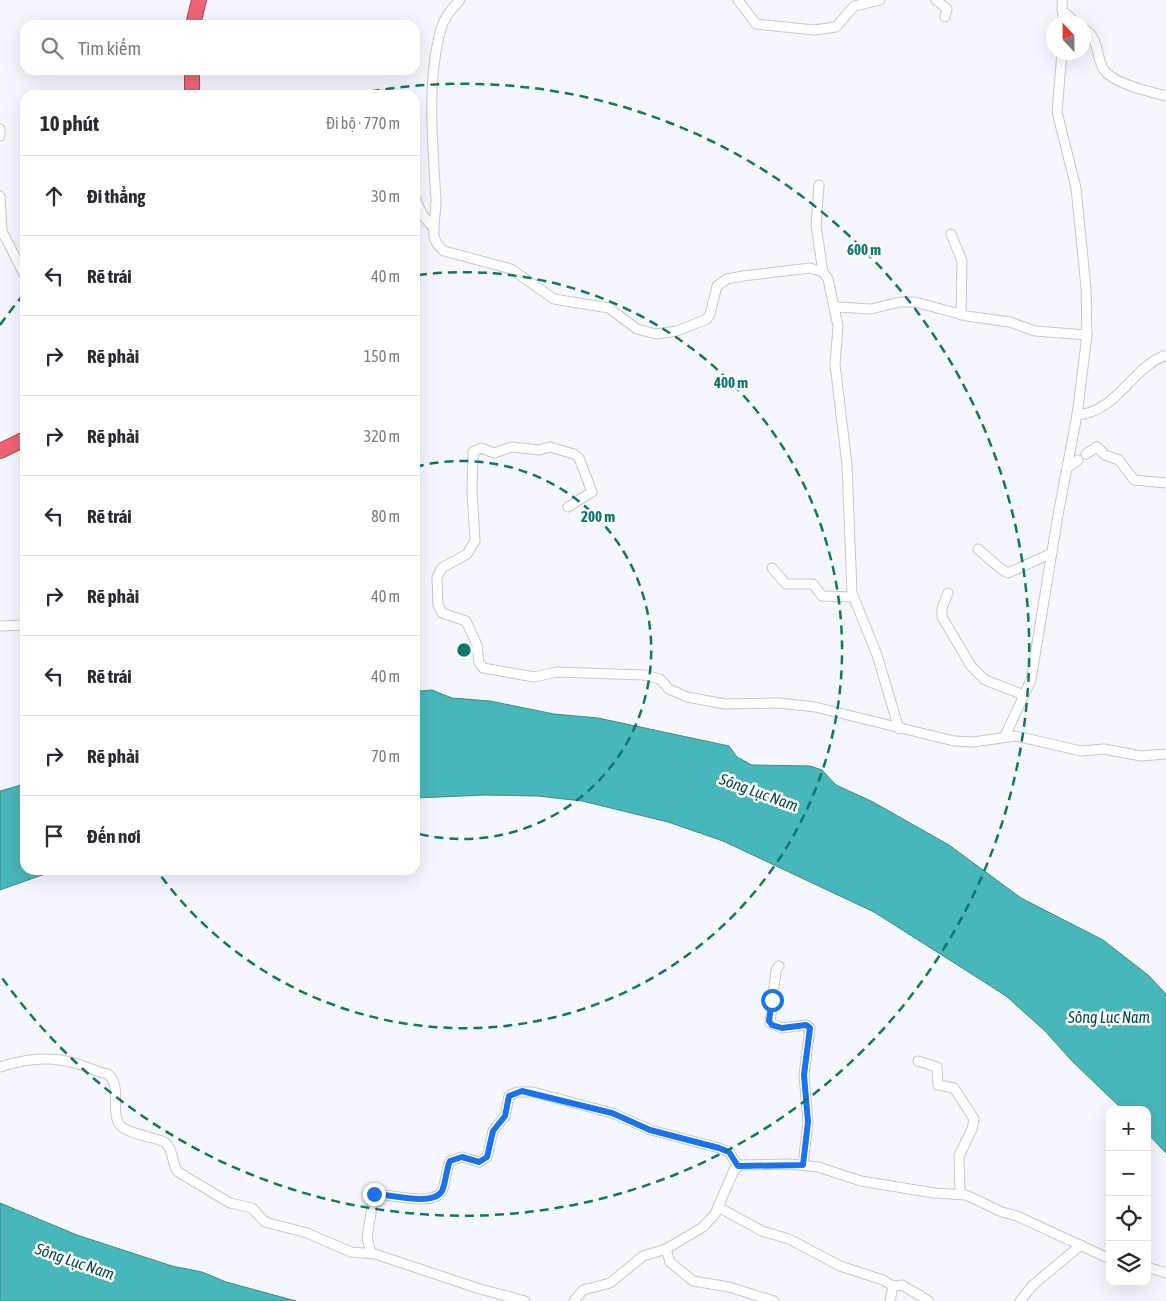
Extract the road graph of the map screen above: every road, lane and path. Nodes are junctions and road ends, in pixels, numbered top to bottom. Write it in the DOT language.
graph roads {
  1 [pos="199,0"];
  2 [pos="460,0"];
  3 [pos="738,0"];
  4 [pos="880,0"];
  5 [pos="936,0"];
  6 [pos="1062,5"];
  7 [pos="1070,15"];
  8 [pos="945,17"];
  9 [pos="194,20"];
  10 [pos="1091,35"];
  11 [pos="1061,60"];
  12 [pos="192,75"];
  13 [pos="192,90"];
  14 [pos="1166,96"];
  15 [pos="0,129"];
  16 [pos="0,136"];
  17 [pos="819,185"];
  18 [pos="0,196"];
  19 [pos="420,209"];
  20 [pos="434,229"];
  21 [pos="951,234"];
  22 [pos="20,266"];
  23 [pos="823,272"];
  24 [pos="836,307"];
  25 [pos="961,315"];
  26 [pos="1087,335"];
  27 [pos="1166,356"];
  28 [pos="1077,415"];
  29 [pos="20,442"];
  30 [pos="0,452"];
  31 [pos="1066,468"];
  32 [pos="1166,483"];
  33 [pos="568,507"];
  34 [pos="978,549"];
  35 [pos="1052,553"];
  36 [pos="772,568"];
  37 [pos="948,593"];
  38 [pos="853,597"];
  39 [pos="20,625"];
  40 [pos="0,626"];
  41 [pos="1024,695"];
  42 [pos="899,729"];
  43 [pos="1004,736"];
  44 [pos="1166,754"];
  45 [pos="779,966"];
  46 [pos="918,1061"];
  47 [pos="0,1067"];
  48 [pos="803,1165"];
  49 [pos="738,1166"];
  50 [pos="960,1194"];
  51 [pos="718,1207"];
  52 [pos="1081,1245"];
  53 [pos="666,1248"];
  54 [pos="371,1253"];
  55 [pos="1106,1257"];
  56 [pos="1151,1268"];
  57 [pos="1166,1273"];
  58 [pos="894,1286"];
  59 [pos="525,1301"];
  60 [pos="574,1301"];
  61 [pos="774,1301"];
  62 [pos="890,1301"];
  63 [pos="929,1301"];
  64 [pos="1020,1301"];
  1 -- 9 [label="highway"];
  2 -- 20 [label="street"];
  3 -- 4 [label="street"];
  5 -- 8 [label="street"];
  6 -- 7 [label="street"];
  10 -- 14 [label="street"];
  11 -- 26 [label="street"];
  12 -- 13 [label="highway"];
  15 -- 16 [label="street"];
  17 -- 23 [label="street"];
  18 -- 22 [label="street"];
  19 -- 20 [label="street"];
  20 -- 23 [label="street"];
  21 -- 25 [label="street"];
  23 -- 24 [label="street"];
  24 -- 25 [label="street"];
  24 -- 38 [label="street"];
  25 -- 26 [label="street"];
  26 -- 28 [label="street"];
  27 -- 28 [label="street"];
  28 -- 31 [label="street"];
  29 -- 30 [label="highway"];
  31 -- 32 [label="street"];
  31 -- 35 [label="street"];
  33 -- 42 [label="street"];
  34 -- 35 [label="street"];
  35 -- 41 [label="street"];
  36 -- 38 [label="street"];
  37 -- 41 [label="street"];
  38 -- 42 [label="street"];
  39 -- 40 [label="street"];
  41 -- 43 [label="street"];
  42 -- 43 [label="street"];
  43 -- 44 [label="street"];
  45 -- 48 [label="street"];
  46 -- 50 [label="street"];
  47 -- 54 [label="street"];
  48 -- 49 [label="street"];
  48 -- 50 [label="street"];
  49 -- 51 [label="street"];
  49 -- 54 [label="street"];
  50 -- 52 [label="street"];
  51 -- 53 [label="street"];
  51 -- 58 [label="street"];
  52 -- 55 [label="street"];
  52 -- 64 [label="street"];
  53 -- 60 [label="street"];
  53 -- 61 [label="street"];
  54 -- 59 [label="street"];
  56 -- 57 [label="street"];
  58 -- 62 [label="street"];
  58 -- 63 [label="street"];
}
